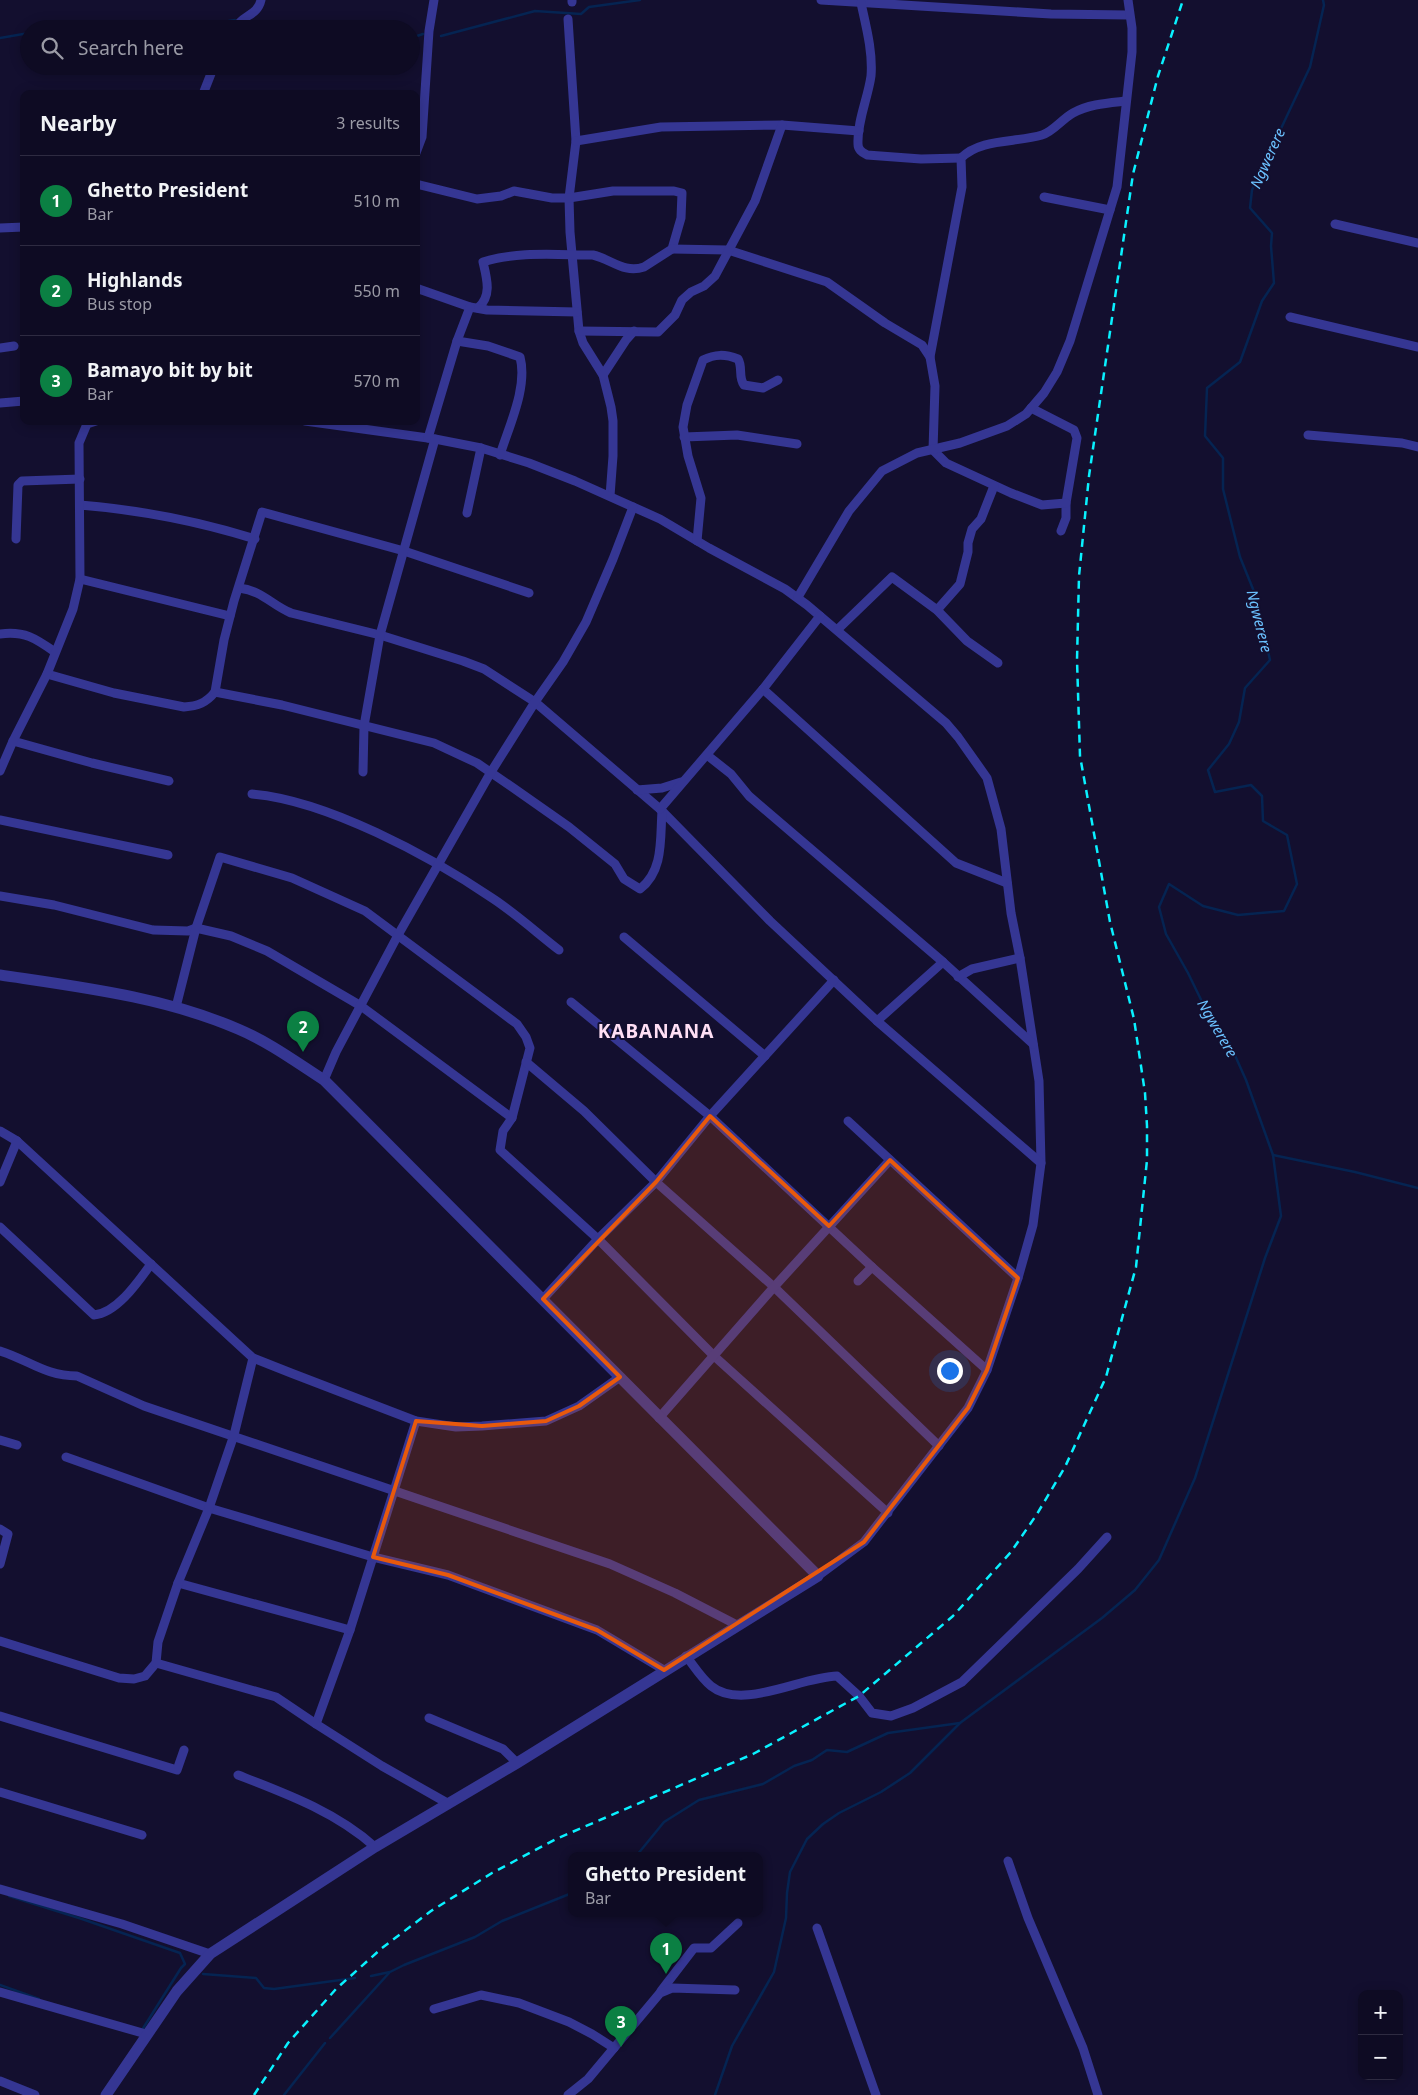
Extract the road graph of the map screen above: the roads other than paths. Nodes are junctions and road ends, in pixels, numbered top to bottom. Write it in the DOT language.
graph roads {
  1 [pos="261,0"];
  2 [pos="434,0"];
  3 [pos="821,0"];
  4 [pos="1128,0"];
  5 [pos="861,3"];
  6 [pos="1128,15"];
  7 [pos="568,19"];
  8 [pos="239,20"];
  9 [pos="210,75"];
  10 [pos="205,90"];
  11 [pos="1126,101"];
  12 [pos="782,125"];
  13 [pos="859,131"];
  14 [pos="576,141"];
  15 [pos="420,142"];
  16 [pos="961,158"];
  17 [pos="420,185"];
  18 [pos="1044,197"];
  19 [pos="569,198"];
  20 [pos="1110,210"];
  21 [pos="1335,224"];
  22 [pos="20,227"];
  23 [pos="0,228"];
  24 [pos="1418,243"];
  25 [pos="672,249"];
  26 [pos="728,250"];
  27 [pos="572,256"];
  28 [pos="420,289"];
  29 [pos="474,308"];
  30 [pos="578,312"];
  31 [pos="1290,317"];
  32 [pos="579,331"];
  33 [pos="634,332"];
  34 [pos="457,341"];
  35 [pos="14,346"];
  36 [pos="1418,347"];
  37 [pos="0,348"];
  38 [pos="930,356"];
  39 [pos="603,375"];
  40 [pos="778,380"];
  41 [pos="20,401"];
  42 [pos="0,403"];
  43 [pos="1031,408"];
  44 [pos="87,425"];
  45 [pos="335,425"];
  46 [pos="1308,435"];
  47 [pos="684,437"];
  48 [pos="432,438"];
  49 [pos="797,444"];
  50 [pos="1418,447"];
  51 [pos="481,448"];
  52 [pos="933,450"];
  53 [pos="500,455"];
  54 [pos="80,479"];
  55 [pos="994,486"];
  56 [pos="610,496"];
  57 [pos="1066,503"];
  58 [pos="80,505"];
  59 [pos="633,507"];
  60 [pos="467,512"];
  61 [pos="1061,532"];
  62 [pos="255,539"];
  63 [pos="16,540"];
  64 [pos="698,541"];
  65 [pos="404,551"];
  66 [pos="80,579"];
  67 [pos="239,588"];
  68 [pos="529,593"];
  69 [pos="798,597"];
  70 [pos="937,610"];
  71 [pos="230,616"];
  72 [pos="820,616"];
  73 [pos="837,630"];
  74 [pos="0,634"];
  75 [pos="380,635"];
  76 [pos="55,652"];
  77 [pos="998,663"];
  78 [pos="47,674"];
  79 [pos="763,688"];
  80 [pos="215,692"];
  81 [pos="535,702"];
  82 [pos="364,726"];
  83 [pos="13,740"];
  84 [pos="707,755"];
  85 [pos="0,771"];
  86 [pos="363,772"];
  87 [pos="491,772"];
  88 [pos="169,782"];
  89 [pos="682,782"];
  90 [pos="637,790"];
  91 [pos="252,794"];
  92 [pos="661,810"];
  93 [pos="0,820"];
  94 [pos="168,855"];
  95 [pos="438,865"];
  96 [pos="1007,883"];
  97 [pos="0,896"];
  98 [pos="196,928"];
  99 [pos="398,935"];
  100 [pos="624,937"];
  101 [pos="558,950"];
  102 [pos="1020,958"];
  103 [pos="943,962"];
  104 [pos="0,975"];
  105 [pos="958,976"];
  106 [pos="834,980"];
  107 [pos="571,1002"];
  108 [pos="361,1006"];
  109 [pos="176,1007"];
  110 [pos="878,1021"];
  111 [pos="1033,1044"];
  112 [pos="766,1056"];
  113 [pos="526,1062"];
  114 [pos="324,1080"];
  115 [pos="710,1116"];
  116 [pos="512,1118"];
  117 [pos="848,1121"];
  118 [pos="0,1131"];
  119 [pos="17,1141"];
  120 [pos="890,1160"];
  121 [pos="1040,1163"];
  122 [pos="0,1182"];
  123 [pos="656,1182"];
  124 [pos="829,1226"];
  125 [pos="0,1227"];
  126 [pos="598,1239"];
  127 [pos="151,1264"];
  128 [pos="872,1266"];
  129 [pos="1018,1278"];
  130 [pos="858,1281"];
  131 [pos="774,1287"];
  132 [pos="543,1299"];
  133 [pos="0,1350"];
  134 [pos="714,1356"];
  135 [pos="253,1358"];
  136 [pos="987,1370"];
  137 [pos="620,1377"];
  138 [pos="659,1418"];
  139 [pos="416,1420"];
  140 [pos="234,1435"];
  141 [pos="0,1440"];
  142 [pos="17,1445"];
  143 [pos="939,1446"];
  144 [pos="66,1457"];
  145 [pos="395,1491"];
  146 [pos="209,1508"];
  147 [pos="888,1514"];
  148 [pos="0,1529"];
  149 [pos="1107,1537"];
  150 [pos="373,1557"];
  151 [pos="0,1564"];
  152 [pos="818,1576"];
  153 [pos="178,1583"];
  154 [pos="737,1625"];
  155 [pos="350,1630"];
  156 [pos="0,1641"];
  157 [pos="686,1656"];
  158 [pos="156,1663"];
  159 [pos="664,1670"];
  160 [pos="0,1716"];
  161 [pos="429,1718"];
  162 [pos="316,1724"];
  163 [pos="184,1750"];
  164 [pos="517,1763"];
  165 [pos="238,1775"];
  166 [pos="0,1792"];
  167 [pos="449,1804"];
  168 [pos="142,1835"];
  169 [pos="375,1847"];
  170 [pos="1008,1861"];
  171 [pos="0,1889"];
  172 [pos="738,1923"];
  173 [pos="817,1928"];
  174 [pos="210,1954"];
  175 [pos="734,1990"];
  176 [pos="0,1992"];
  177 [pos="660,1993"];
  178 [pos="434,2009"];
  179 [pos="146,2034"];
  180 [pos="614,2048"];
  181 [pos="0,2081"];
  182 [pos="36,2095"];
  183 [pos="106,2095"];
  184 [pos="568,2095"];
  185 [pos="876,2095"];
  186 [pos="1098,2095"];
  1 -- 8 [label="street"];
  2 -- 15 [label="street"];
  3 -- 5 [label="street"];
  4 -- 6 [label="street"];
  5 -- 6 [label="street"];
  5 -- 13 [label="street"];
  6 -- 11 [label="street"];
  7 -- 14 [label="street"];
  9 -- 10 [label="street"];
  11 -- 16 [label="street"];
  11 -- 20 [label="street"];
  12 -- 13 [label="street"];
  12 -- 14 [label="street"];
  12 -- 26 [label="street"];
  13 -- 16 [label="street"];
  14 -- 19 [label="street"];
  16 -- 38 [label="street"];
  17 -- 19 [label="street"];
  18 -- 20 [label="street"];
  19 -- 25 [label="street"];
  19 -- 27 [label="street"];
  20 -- 43 [label="street"];
  21 -- 24 [label="street"];
  22 -- 23 [label="street"];
  25 -- 26 [label="street"];
  25 -- 27 [label="street"];
  26 -- 33 [label="street"];
  26 -- 38 [label="street"];
  27 -- 29 [label="street"];
  27 -- 30 [label="street"];
  28 -- 29 [label="street"];
  29 -- 30 [label="street"];
  29 -- 34 [label="street"];
  30 -- 32 [label="street"];
  31 -- 36 [label="street"];
  32 -- 33 [label="street"];
  32 -- 39 [label="street"];
  33 -- 39 [label="street"];
  34 -- 48 [label="street"];
  34 -- 53 [label="street"];
  35 -- 37 [label="street"];
  38 -- 52 [label="street"];
  39 -- 56 [label="street"];
  40 -- 47 [label="street"];
  41 -- 42 [label="street"];
  43 -- 52 [label="street"];
  43 -- 57 [label="street"];
  44 -- 54 [label="street"];
  45 -- 48 [label="street"];
  46 -- 50 [label="street"];
  47 -- 49 [label="street"];
  47 -- 64 [label="street"];
  48 -- 51 [label="street"];
  48 -- 65 [label="street"];
  51 -- 53 [label="street"];
  51 -- 60 [label="street"];
  52 -- 55 [label="street"];
  52 -- 69 [label="street"];
  53 -- 56 [label="street"];
  54 -- 58 [label="street"];
  54 -- 63 [label="street"];
  55 -- 57 [label="street"];
  55 -- 70 [label="street"];
  56 -- 59 [label="street"];
  57 -- 61 [label="street"];
  58 -- 62 [label="street"];
  58 -- 66 [label="street"];
  59 -- 64 [label="street"];
  59 -- 81 [label="street"];
  62 -- 65 [label="street"];
  62 -- 67 [label="street"];
  64 -- 69 [label="street"];
  65 -- 68 [label="street"];
  65 -- 75 [label="street"];
  66 -- 71 [label="street"];
  66 -- 76 [label="street"];
  67 -- 71 [label="street"];
  67 -- 75 [label="street"];
  69 -- 72 [label="street"];
  70 -- 73 [label="street"];
  70 -- 77 [label="street"];
  71 -- 80 [label="street"];
  72 -- 73 [label="street"];
  72 -- 79 [label="street"];
  73 -- 96 [label="street"];
  74 -- 76 [label="street"];
  75 -- 81 [label="street"];
  75 -- 82 [label="street"];
  76 -- 78 [label="street"];
  78 -- 80 [label="street"];
  78 -- 83 [label="street"];
  79 -- 84 [label="street"];
  79 -- 96 [label="street"];
  80 -- 82 [label="street"];
  81 -- 87 [label="street"];
  81 -- 90 [label="street"];
  82 -- 86 [label="street"];
  82 -- 87 [label="street"];
  83 -- 85 [label="street"];
  83 -- 88 [label="street"];
  84 -- 89 [label="street"];
  84 -- 103 [label="street"];
  87 -- 92 [label="street"];
  87 -- 95 [label="street"];
  89 -- 90 [label="street"];
  89 -- 92 [label="street"];
  90 -- 92 [label="street"];
  91 -- 95 [label="street"];
  92 -- 106 [label="street"];
  93 -- 94 [label="street"];
  95 -- 99 [label="street"];
  95 -- 101 [label="street"];
  96 -- 102 [label="street"];
  97 -- 98 [label="street"];
  98 -- 99 [label="street"];
  98 -- 108 [label="street"];
  98 -- 109 [label="street"];
  99 -- 108 [label="street"];
  99 -- 113 [label="street"];
  100 -- 112 [label="street"];
  102 -- 105 [label="street"];
  102 -- 111 [label="street"];
  103 -- 105 [label="street"];
  103 -- 110 [label="street"];
  104 -- 109 [label="street"];
  105 -- 111 [label="street"];
  106 -- 110 [label="street"];
  106 -- 112 [label="street"];
  107 -- 115 [label="street"];
  108 -- 114 [label="street"];
  108 -- 116 [label="street"];
  109 -- 114 [label="street"];
  110 -- 121 [label="street"];
  111 -- 121 [label="street"];
  112 -- 115 [label="street"];
  113 -- 116 [label="street"];
  113 -- 123 [label="street"];
  114 -- 132 [label="street"];
  115 -- 123 [label="street"];
  115 -- 124 [label="street"];
  116 -- 126 [label="street"];
  117 -- 120 [label="street"];
  118 -- 119 [label="street"];
  119 -- 122 [label="street"];
  119 -- 127 [label="street"];
  120 -- 124 [label="street"];
  120 -- 129 [label="street"];
  121 -- 129 [label="street"];
  123 -- 126 [label="street"];
  123 -- 131 [label="street"];
  124 -- 128 [label="street"];
  124 -- 131 [label="street"];
  125 -- 127 [label="street"];
  126 -- 132 [label="street"];
  126 -- 134 [label="street"];
  127 -- 135 [label="street"];
  128 -- 130 [label="street"];
  128 -- 136 [label="street"];
  129 -- 136 [label="street"];
  131 -- 134 [label="street"];
  131 -- 143 [label="street"];
  132 -- 137 [label="street"];
  133 -- 140 [label="street"];
  134 -- 138 [label="street"];
  134 -- 147 [label="street"];
  135 -- 139 [label="street"];
  135 -- 140 [label="street"];
  136 -- 143 [label="street"];
  137 -- 138 [label="street"];
  137 -- 139 [label="street"];
  138 -- 152 [label="street"];
  139 -- 145 [label="street"];
  140 -- 145 [label="street"];
  140 -- 146 [label="street"];
  141 -- 142 [label="street"];
  143 -- 147 [label="street"];
  144 -- 146 [label="street"];
  145 -- 150 [label="street"];
  145 -- 154 [label="street"];
  146 -- 150 [label="street"];
  146 -- 153 [label="street"];
  147 -- 152 [label="street"];
  148 -- 151 [label="street"];
  149 -- 157 [label="street"];
  150 -- 155 [label="street"];
  150 -- 159 [label="street"];
  152 -- 154 [label="street"];
  153 -- 155 [label="street"];
  153 -- 158 [label="street"];
  154 -- 157 [label="street"];
  155 -- 162 [label="street"];
  156 -- 158 [label="street"];
  157 -- 159 [label="street"];
  158 -- 162 [label="street"];
  159 -- 164 [label="street"];
  160 -- 163 [label="street"];
  161 -- 164 [label="street"];
  162 -- 167 [label="street"];
  164 -- 167 [label="street"];
  165 -- 169 [label="street"];
  166 -- 168 [label="street"];
  167 -- 169 [label="street"];
  169 -- 174 [label="street"];
  170 -- 186 [label="street"];
  171 -- 174 [label="street"];
  172 -- 177 [label="street"];
  173 -- 185 [label="street"];
  174 -- 179 [label="street"];
  175 -- 177 [label="street"];
  176 -- 179 [label="street"];
  177 -- 180 [label="street"];
  178 -- 180 [label="street"];
  179 -- 183 [label="street"];
  180 -- 184 [label="street"];
  181 -- 182 [label="street"];
}
